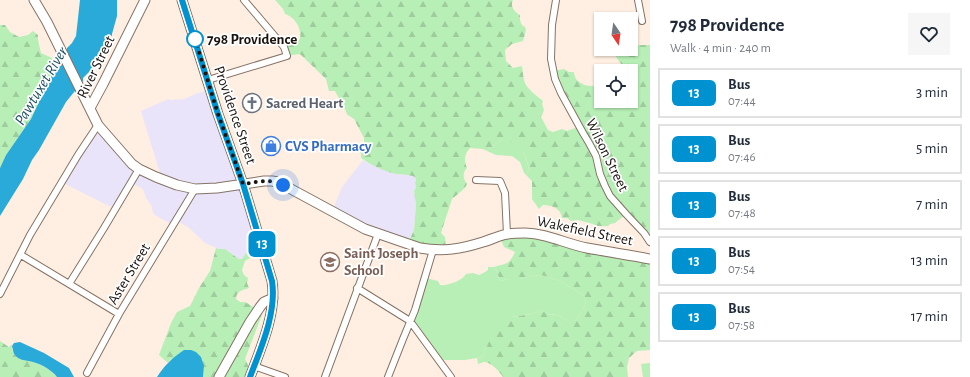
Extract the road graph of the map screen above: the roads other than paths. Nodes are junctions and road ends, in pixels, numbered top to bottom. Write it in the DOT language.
graph roads {
  1 [pos="34,0"];
  2 [pos="145,0"];
  3 [pos="182,0"];
  4 [pos="244,0"];
  5 [pos="556,0"];
  6 [pos="638,0"];
  7 [pos="642,21"];
  8 [pos="208,80"];
  9 [pos="90,108"];
  10 [pos="98,125"];
  11 [pos="139,169"];
  12 [pos="476,180"];
  13 [pos="243,184"];
  14 [pos="195,189"];
  15 [pos="378,234"];
  16 [pos="507,234"];
  17 [pos="650,242"];
  18 [pos="433,250"];
  19 [pos="21,255"];
  20 [pos="650,259"];
  21 [pos="69,284"];
  22 [pos="357,288"];
  23 [pos="0,294"];
  24 [pos="273,298"];
  25 [pos="119,314"];
  26 [pos="410,321"];
  27 [pos="254,366"];
  28 [pos="87,374"];
  29 [pos="220,377"];
  30 [pos="250,377"];
  31 [pos="285,377"];
  32 [pos="325,377"];
  33 [pos="388,377"];
  34 [pos="451,377"];
  1 -- 9 [label="main road"];
  2 -- 9 [label="main road, River Street"];
  3 -- 8 [label="main road, Providence Street"];
  4 -- 8 [label="street"];
  5 -- 17 [label="street, Wilson Street"];
  6 -- 7 [label="street"];
  8 -- 13 [label="main road, Providence Street"];
  9 -- 10 [label="main road, River Street"];
  10 -- 11 [label="main road, River Street"];
  10 -- 19 [label="street"];
  11 -- 14 [label="main road, River Street"];
  11 -- 21 [label="street"];
  12 -- 16 [label="street"];
  13 -- 14 [label="main road, River Street"];
  13 -- 15 [label="main road, Wakefield Street"];
  13 -- 24 [label="main road, Providence Street"];
  14 -- 25 [label="street, Aster Street"];
  15 -- 18 [label="main road, Wakefield Street"];
  15 -- 22 [label="street"];
  16 -- 18 [label="main road, Wakefield Street"];
  16 -- 20 [label="main road, Wakefield Street"];
  18 -- 26 [label="street"];
  19 -- 21 [label="street"];
  19 -- 23 [label="street"];
  21 -- 25 [label="street"];
  22 -- 26 [label="street"];
  22 -- 32 [label="street"];
  24 -- 27 [label="main road, Providence Street"];
  24 -- 29 [label="main road"];
  25 -- 28 [label="street, Aster Street"];
  26 -- 33 [label="street"];
  26 -- 34 [label="street"];
  27 -- 30 [label="main road, Providence Street"];
  27 -- 31 [label="street"];
}
